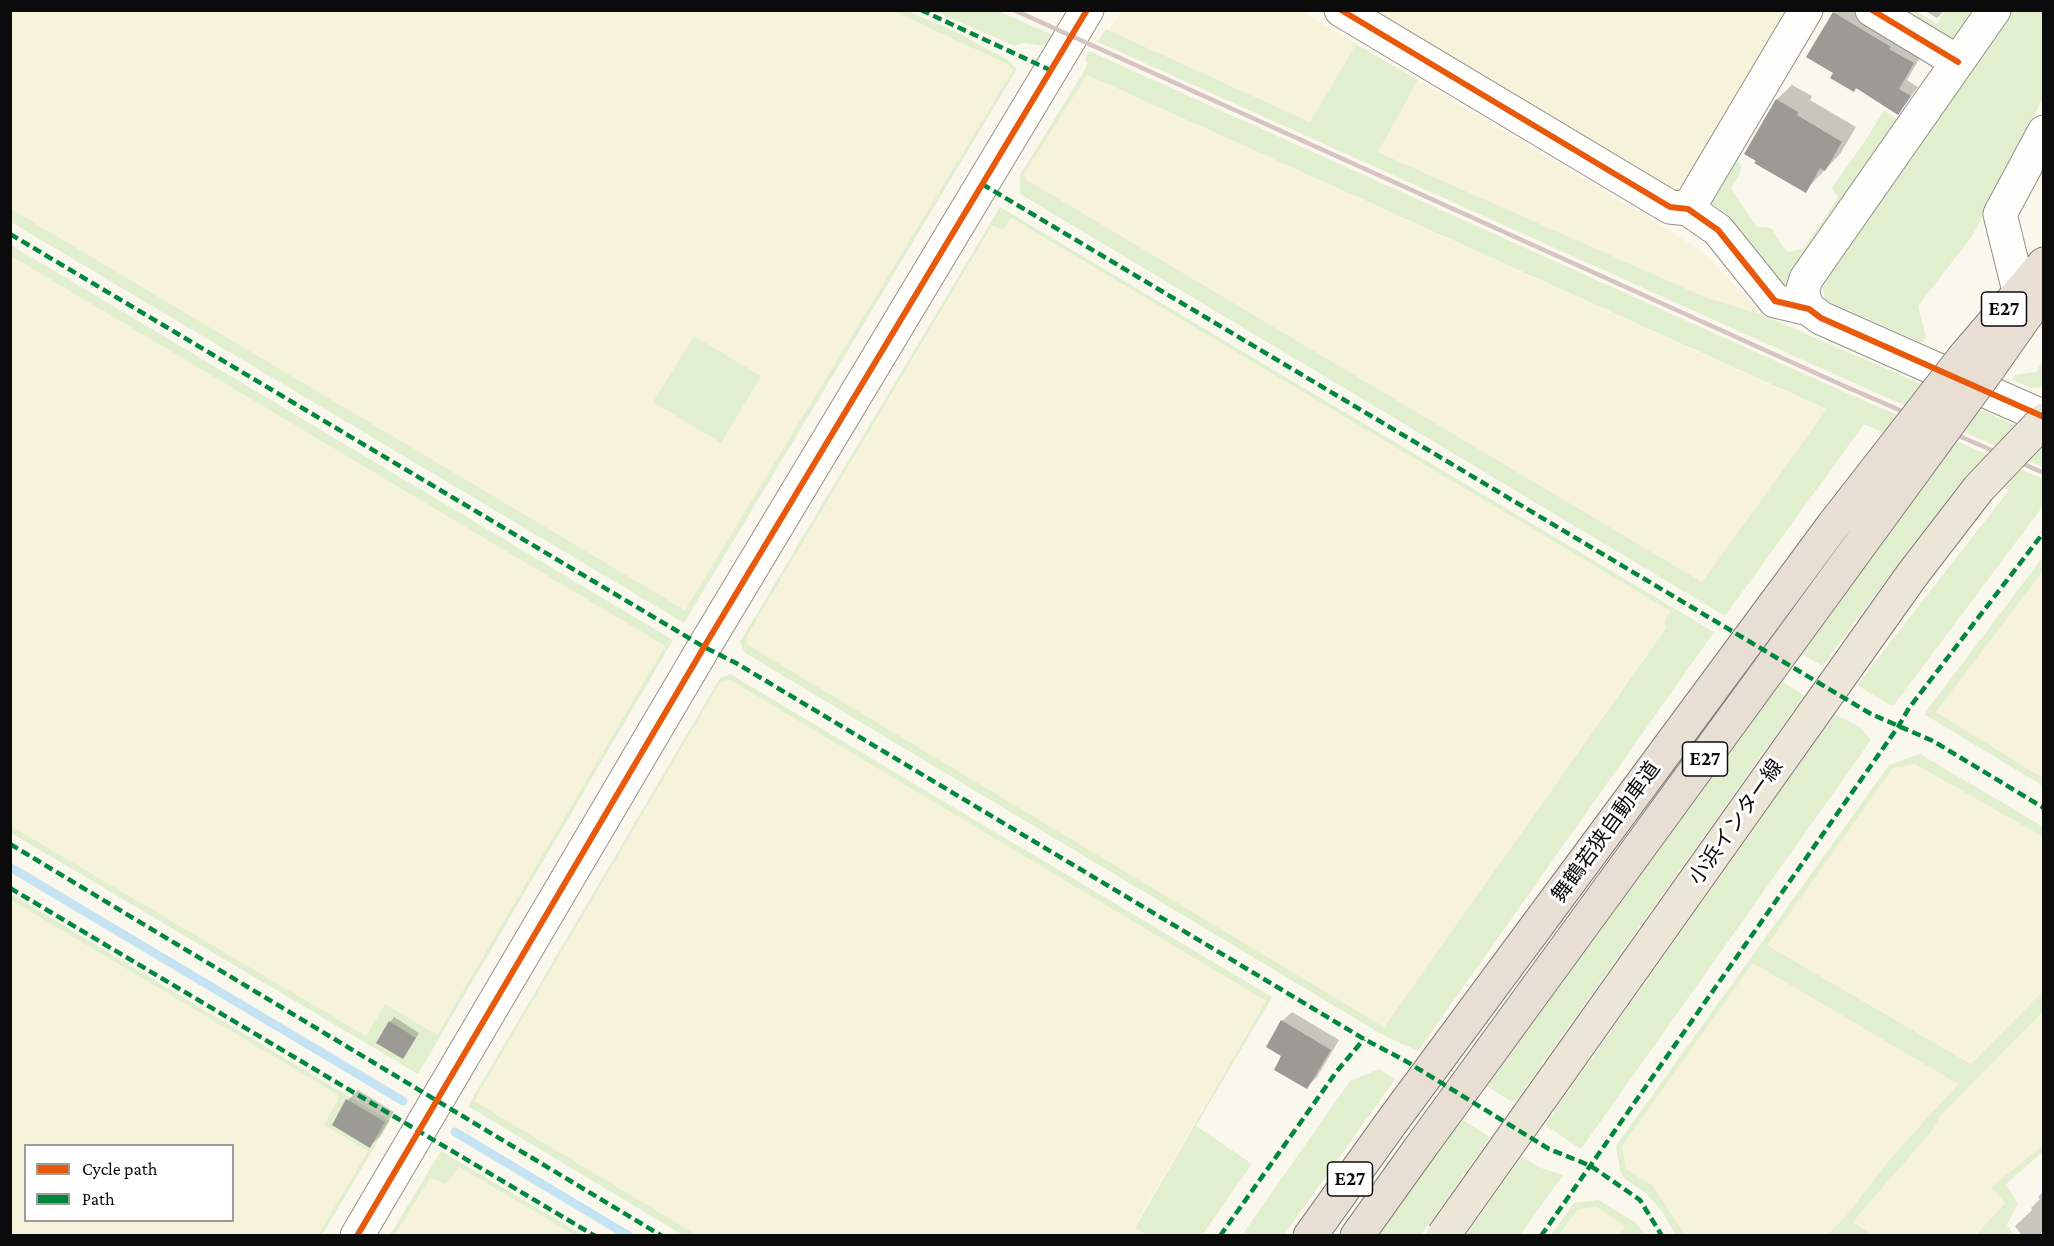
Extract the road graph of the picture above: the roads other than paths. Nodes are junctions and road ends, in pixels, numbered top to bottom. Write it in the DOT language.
graph roads {
  1 [pos="1087,10"];
  2 [pos="1341,10"];
  3 [pos="1806,10"];
  4 [pos="1872,10"];
  5 [pos="1994,10"];
  6 [pos="1958,62"];
  7 [pos="2043,132"];
  8 [pos="1688,209"];
  9 [pos="2043,264"];
  10 [pos="2036,295"];
  11 [pos="1809,309"];
  12 [pos="1977,362"];
  13 [pos="2043,418"];
  14 [pos="357,1236"];
  15 [pos="1310,1236"];
  16 [pos="1357,1236"];
  17 [pos="1443,1236"];
  1 -- 14 [label="street"];
  2 -- 8 [label="street"];
  3 -- 8 [label="street"];
  4 -- 6 [label="street"];
  5 -- 6 [label="street"];
  6 -- 11 [label="street"];
  7 -- 10 [label="street"];
  8 -- 11 [label="street"];
  9 -- 10 [label="highway, 舞鶴若狭自動車道 / E27"];
  10 -- 12 [label="highway, 舞鶴若狭自動車道 / E27"];
  11 -- 13 [label="street"];
  12 -- 15 [label="highway, 舞鶴若狭自動車道 / E27, bridge"];
  12 -- 16 [label="highway, 舞鶴若狭自動車道 / E27, bridge"];
  13 -- 17 [label="main road, 小浜インター線, bridge"];
}
